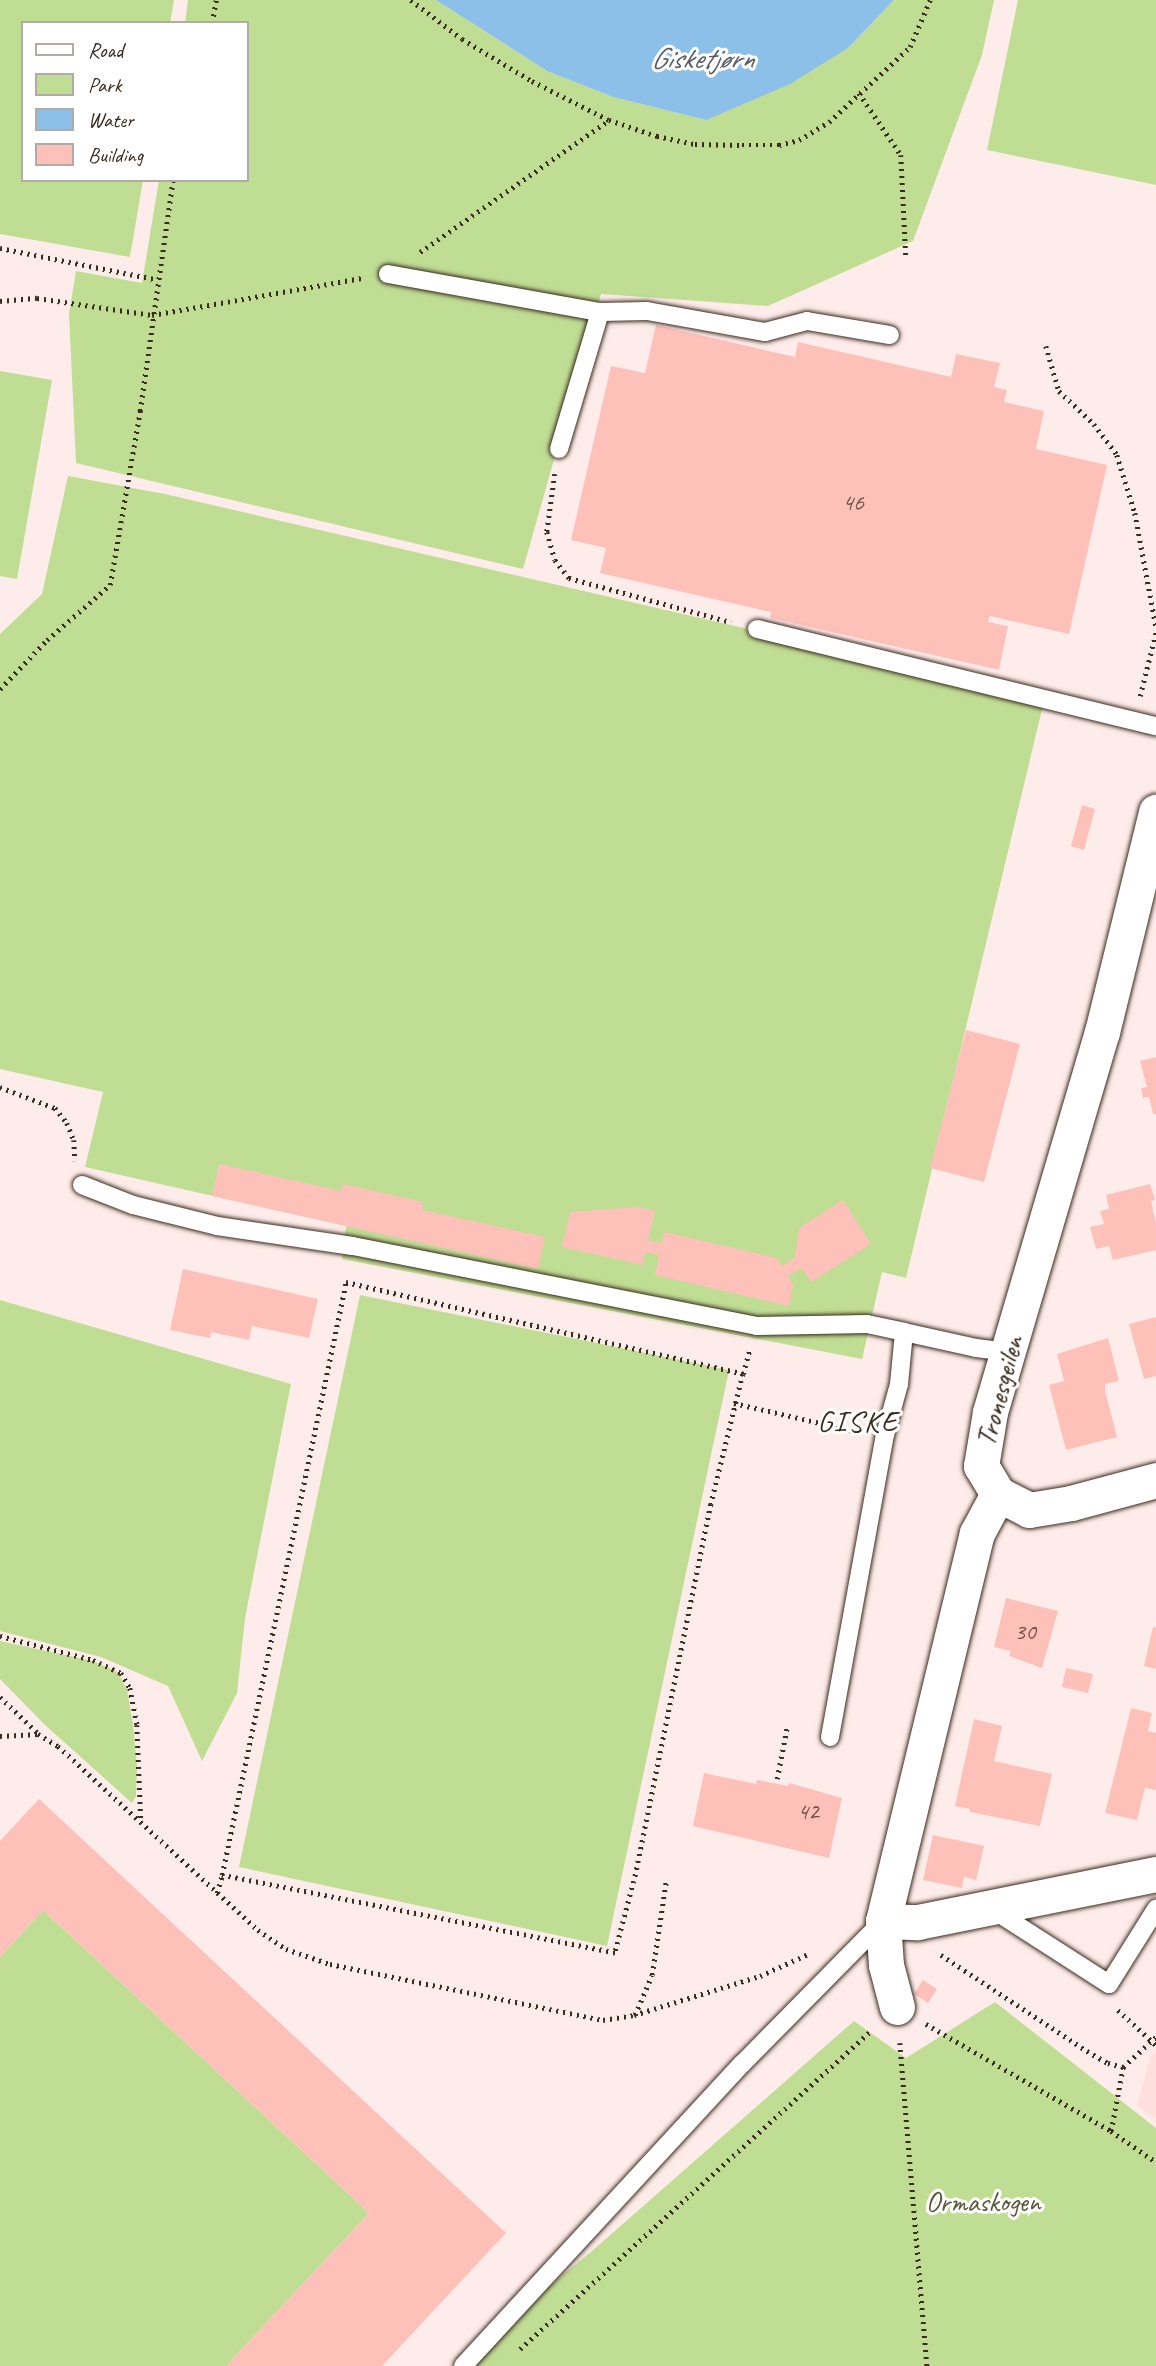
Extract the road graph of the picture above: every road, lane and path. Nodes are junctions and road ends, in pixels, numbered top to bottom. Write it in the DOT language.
graph roads {
  1 [pos="216,0"];
  2 [pos="411,0"];
  3 [pos="930,0"];
  4 [pos="212,21"];
  5 [pos="859,93"];
  6 [pos="609,120"];
  7 [pos="173,182"];
  8 [pos="0,248"];
  9 [pos="906,257"];
  10 [pos="388,274"];
  11 [pos="158,279"];
  12 [pos="0,301"];
  13 [pos="600,312"];
  14 [pos="152,315"];
  15 [pos="890,335"];
  16 [pos="1046,346"];
  17 [pos="559,449"];
  18 [pos="1156,626"];
  19 [pos="757,629"];
  20 [pos="1156,632"];
  21 [pos="0,689"];
  22 [pos="1133,721"];
  23 [pos="1156,726"];
  24 [pos="1156,812"];
  25 [pos="0,1087"];
  26 [pos="82,1185"];
  27 [pos="904,1332"];
  28 [pos="1010,1352"];
  29 [pos="734,1403"];
  30 [pos="885,1435"];
  31 [pos="1156,1480"];
  32 [pos="998,1494"];
  33 [pos="0,1636"];
  34 [pos="0,1697"];
  35 [pos="787,1727"];
  36 [pos="38,1734"];
  37 [pos="0,1736"];
  38 [pos="830,1737"];
  39 [pos="777,1779"];
  40 [pos="141,1821"];
  41 [pos="1156,1874"];
  42 [pos="222,1875"];
  43 [pos="666,1881"];
  44 [pos="217,1894"];
  45 [pos="987,1906"];
  46 [pos="1156,1909"];
  47 [pos="883,1921"];
  48 [pos="936,1953"];
  49 [pos="809,1954"];
  50 [pos="1109,1984"];
  51 [pos="897,2007"];
  52 [pos="634,2015"];
  53 [pos="1155,2040"];
  54 [pos="1123,2067"];
  55 [pos="1111,2131"];
  56 [pos="1156,2161"];
  57 [pos="512,2357"];
  58 [pos="463,2366"];
  59 [pos="927,2366"];
  1 -- 4 [label="path"];
  2 -- 6 [label="path"];
  3 -- 5 [label="path"];
  5 -- 6 [label="path"];
  5 -- 9 [label="path"];
  6 -- 10 [label="path"];
  7 -- 11 [label="path"];
  8 -- 11 [label="path"];
  10 -- 13 [label="lane"];
  10 -- 14 [label="path"];
  11 -- 14 [label="path"];
  12 -- 14 [label="path"];
  13 -- 15 [label="lane"];
  13 -- 17 [label="lane"];
  14 -- 21 [label="path"];
  16 -- 18 [label="path"];
  17 -- 19 [label="path"];
  19 -- 22 [label="lane"];
  20 -- 22 [label="path"];
  22 -- 23 [label="lane"];
  24 -- 28 [label="street, Tronesgeilen"];
  25 -- 26 [label="path"];
  26 -- 27 [label="lane"];
  27 -- 28 [label="lane"];
  27 -- 30 [label="lane"];
  28 -- 32 [label="street, Tronesgeilen"];
  29 -- 30 [label="path"];
  29 -- 42 [label="path"];
  29 -- 42 [label="path"];
  30 -- 38 [label="lane"];
  31 -- 32 [label="street"];
  32 -- 47 [label="street"];
  33 -- 40 [label="path"];
  34 -- 36 [label="path"];
  35 -- 39 [label="path"];
  36 -- 37 [label="path"];
  36 -- 40 [label="path"];
  40 -- 44 [label="path"];
  41 -- 45 [label="street"];
  42 -- 44 [label="path"];
  43 -- 52 [label="path"];
  44 -- 52 [label="path"];
  45 -- 47 [label="street"];
  45 -- 50 [label="lane"];
  46 -- 50 [label="lane"];
  47 -- 51 [label="street"];
  47 -- 58 [label="lane"];
  48 -- 54 [label="path"];
  49 -- 52 [label="path"];
  50 -- 53 [label="path"];
  51 -- 55 [label="path"];
  51 -- 57 [label="path"];
  51 -- 59 [label="path"];
  53 -- 54 [label="path"];
  54 -- 55 [label="path"];
  55 -- 56 [label="path"];
}
